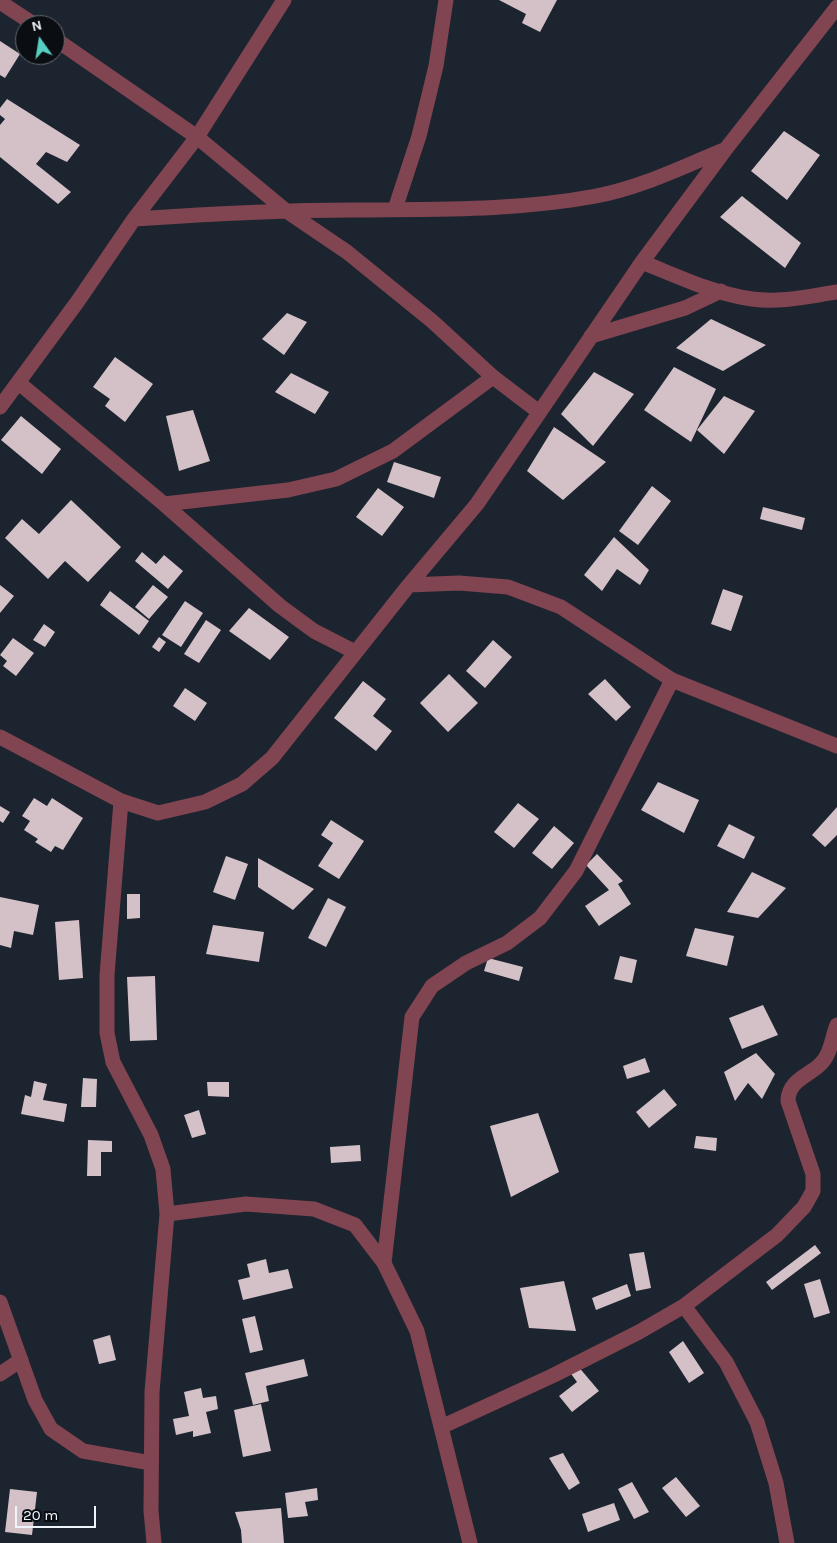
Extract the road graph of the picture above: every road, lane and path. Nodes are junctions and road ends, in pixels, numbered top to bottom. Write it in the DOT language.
graph roads {
  1 [pos="284,0"];
  2 [pos="446,0"];
  3 [pos="0,2"];
  4 [pos="836,11"];
  5 [pos="20,15"];
  6 [pos="65,46"];
  7 [pos="198,136"];
  8 [pos="724,150"];
  9 [pos="395,209"];
  10 [pos="285,210"];
  11 [pos="134,219"];
  12 [pos="642,262"];
  13 [pos="721,291"];
  14 [pos="837,292"];
  15 [pos="591,336"];
  16 [pos="493,377"];
  17 [pos="19,383"];
  18 [pos="0,407"];
  19 [pos="539,412"];
  20 [pos="164,504"];
  21 [pos="408,585"];
  22 [pos="355,652"];
  23 [pos="672,680"];
  24 [pos="0,737"];
  25 [pos="837,746"];
  26 [pos="121,801"];
  27 [pos="837,1024"];
  28 [pos="167,1214"];
  29 [pos="384,1263"];
  30 [pos="0,1302"];
  31 [pos="684,1306"];
  32 [pos="21,1360"];
  33 [pos="0,1374"];
  34 [pos="441,1426"];
  35 [pos="151,1463"];
  36 [pos="154,1543"];
  37 [pos="470,1543"];
  38 [pos="787,1543"];
  1 -- 7 [label="street"];
  2 -- 9 [label="street"];
  3 -- 5 [label="street"];
  4 -- 8 [label="street"];
  6 -- 7 [label="street"];
  7 -- 10 [label="street"];
  7 -- 11 [label="street"];
  8 -- 9 [label="street"];
  8 -- 12 [label="street"];
  9 -- 10 [label="street"];
  10 -- 11 [label="street"];
  10 -- 16 [label="street"];
  11 -- 17 [label="street"];
  12 -- 13 [label="street"];
  12 -- 15 [label="street"];
  13 -- 14 [label="street"];
  13 -- 15 [label="street"];
  15 -- 19 [label="street"];
  16 -- 19 [label="street"];
  16 -- 20 [label="street"];
  17 -- 18 [label="street"];
  17 -- 20 [label="street"];
  19 -- 21 [label="street"];
  20 -- 22 [label="street"];
  21 -- 22 [label="street"];
  21 -- 23 [label="street"];
  22 -- 26 [label="street"];
  23 -- 25 [label="street"];
  23 -- 29 [label="street"];
  24 -- 26 [label="street"];
  26 -- 28 [label="street"];
  27 -- 31 [label="street"];
  28 -- 29 [label="street"];
  28 -- 35 [label="street"];
  29 -- 34 [label="street"];
  30 -- 32 [label="street"];
  31 -- 34 [label="street"];
  31 -- 38 [label="street"];
  32 -- 33 [label="street"];
  32 -- 35 [label="street"];
  34 -- 37 [label="street"];
  35 -- 36 [label="street"];
}
